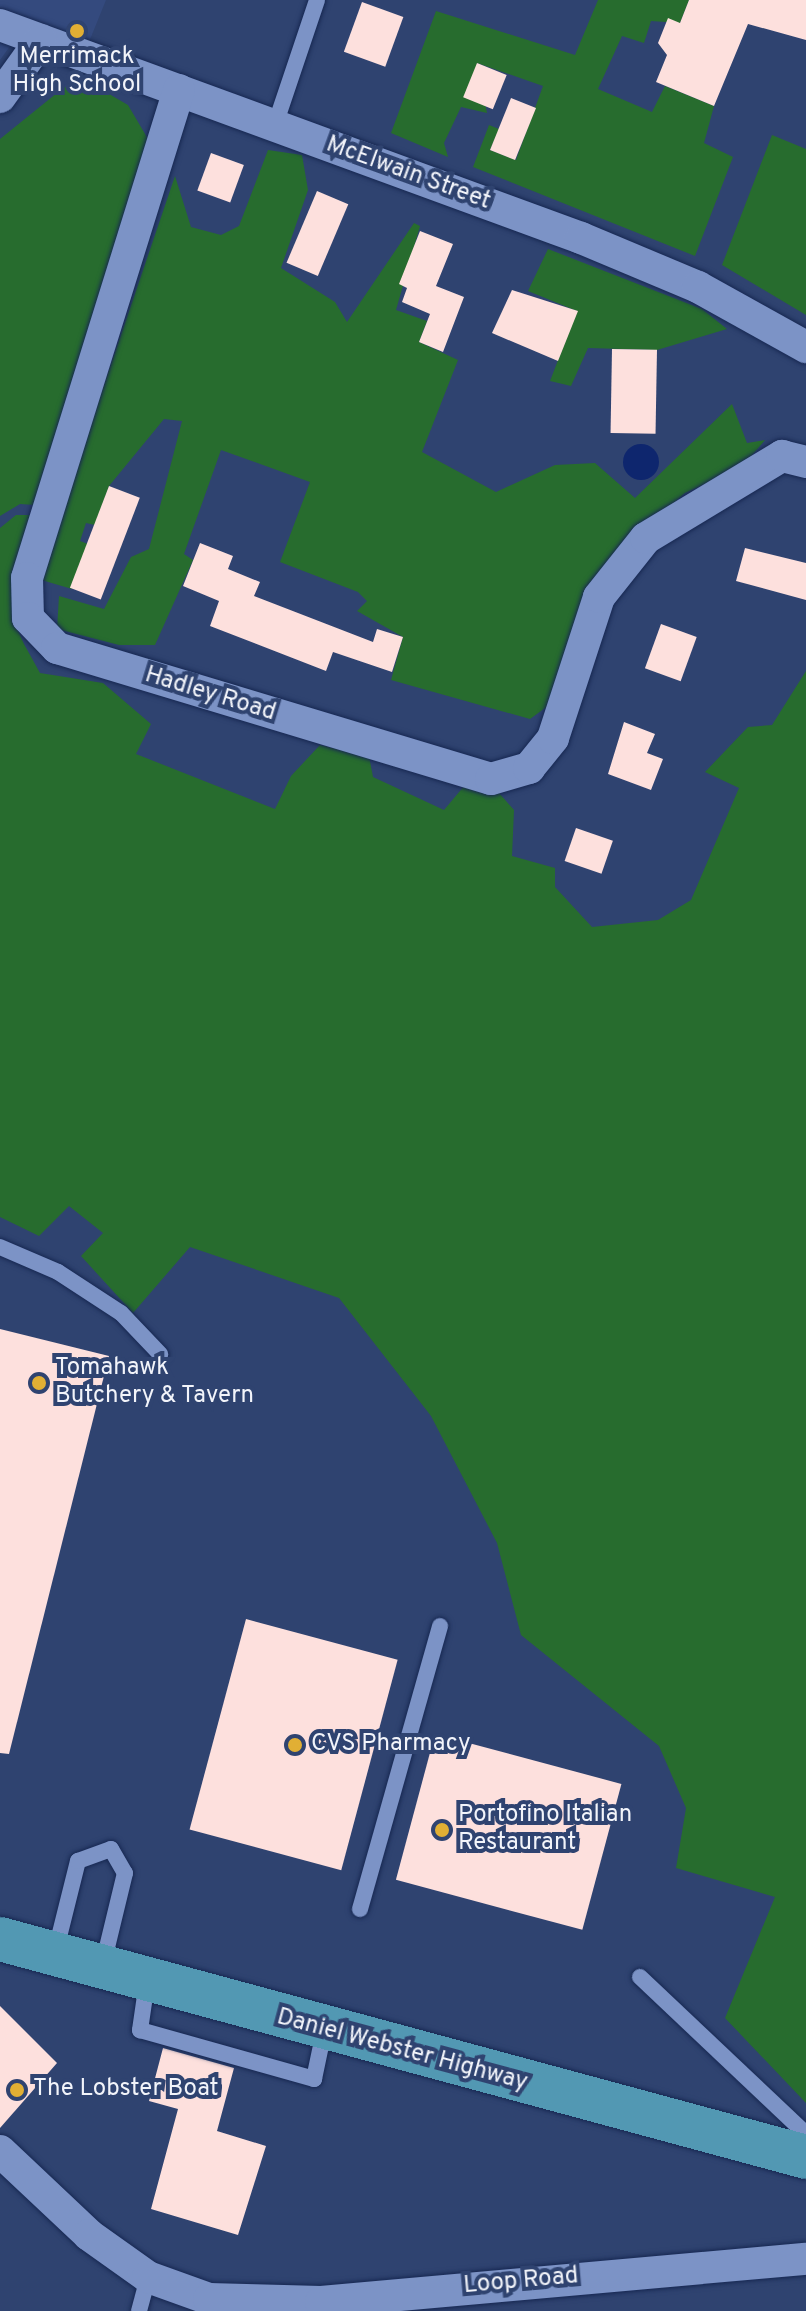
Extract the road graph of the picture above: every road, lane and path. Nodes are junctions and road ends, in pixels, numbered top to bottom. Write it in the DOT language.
graph roads {
  1 [pos="317,0"];
  2 [pos="0,25"];
  3 [pos="41,40"];
  4 [pos="179,90"];
  5 [pos="0,97"];
  6 [pos="275,125"];
  7 [pos="806,347"];
  8 [pos="798,452"];
  9 [pos="0,1247"];
  10 [pos="160,1354"];
  11 [pos="440,1626"];
  12 [pos="360,1909"];
  13 [pos="0,1939"];
  14 [pos="55,1955"];
  15 [pos="102,1969"];
  16 [pos="640,1977"];
  17 [pos="806,2134"];
  18 [pos="0,2151"];
  19 [pos="806,2157"];
  20 [pos="806,2259"];
  21 [pos="148,2277"];
  22 [pos="139,2311"];
  1 -- 6 [label="lane"];
  2 -- 3 [label="street, McElwain Street"];
  3 -- 4 [label="street, McElwain Street"];
  3 -- 5 [label="street"];
  4 -- 6 [label="street, McElwain Street"];
  4 -- 8 [label="street, Hadley Road"];
  6 -- 7 [label="street, McElwain Street"];
  9 -- 10 [label="lane"];
  11 -- 12 [label="lane"];
  13 -- 14 [label="main road, Daniel Webster Highway"];
  14 -- 15 [label="main road, Daniel Webster Highway"];
  14 -- 15 [label="lane"];
  15 -- 19 [label="main road, Daniel Webster Highway"];
  16 -- 17 [label="lane"];
  18 -- 21 [label="street, Loop Road"];
  20 -- 21 [label="street, Loop Road"];
  21 -- 22 [label="lane"];
}
